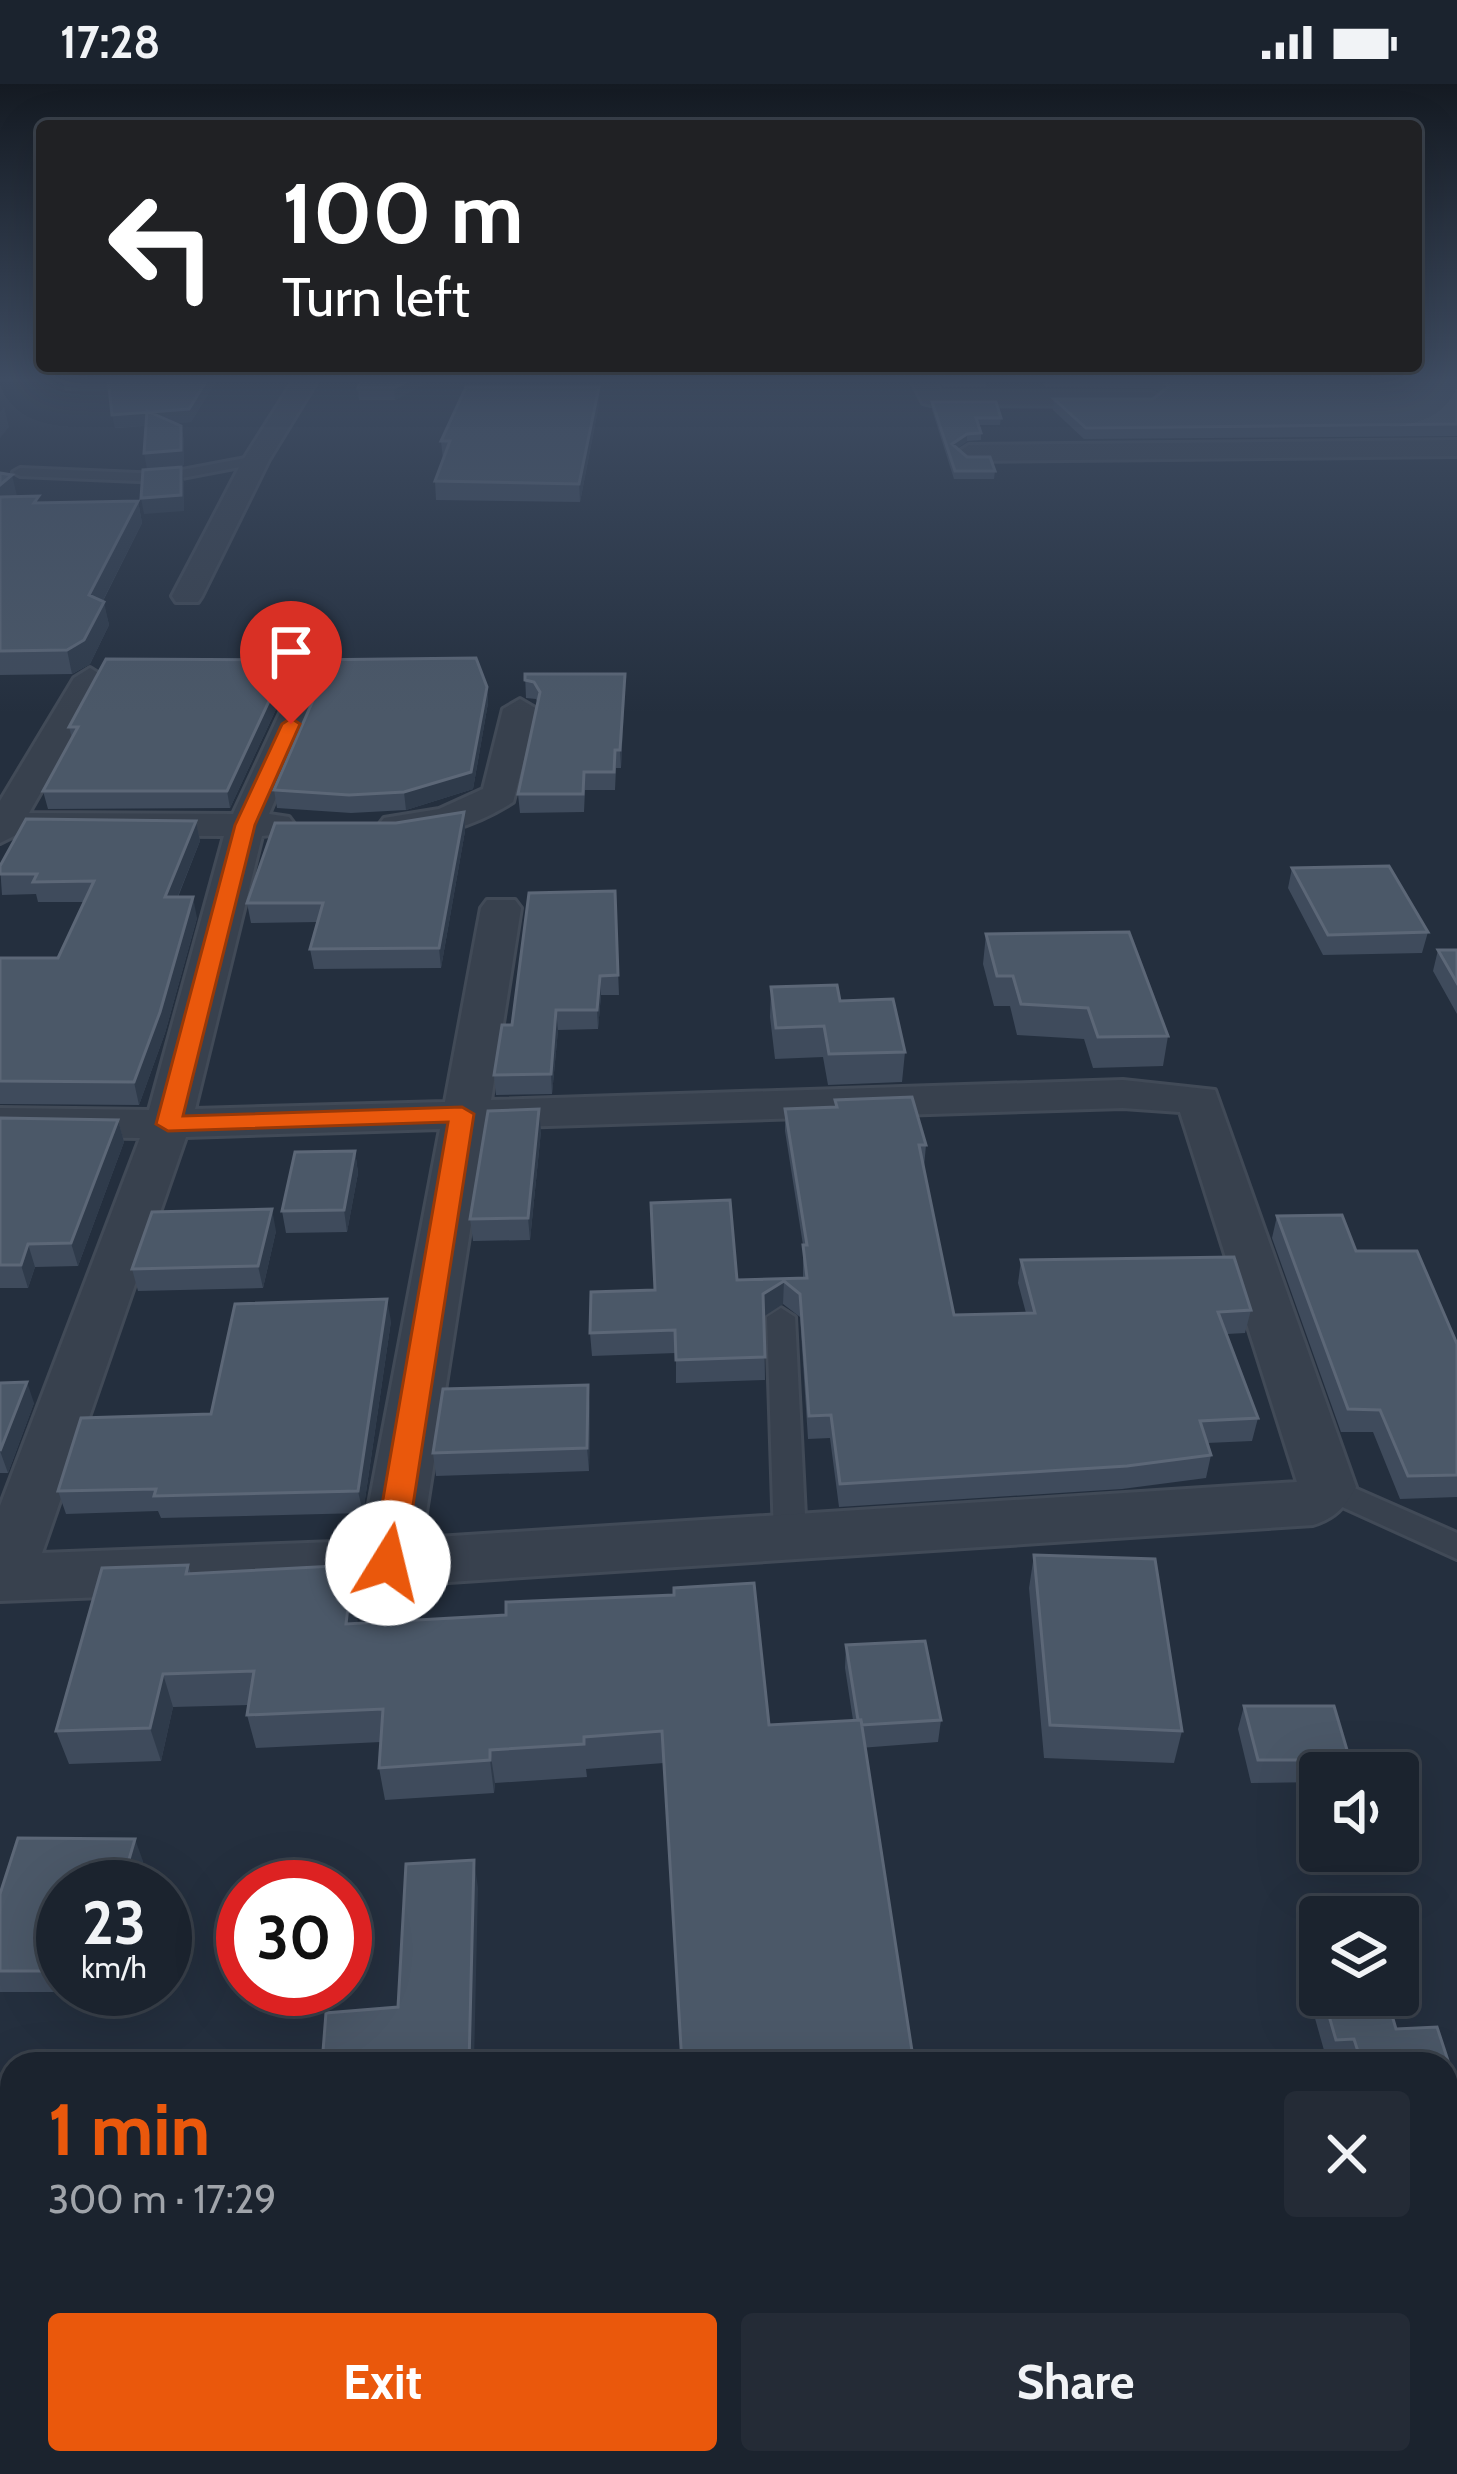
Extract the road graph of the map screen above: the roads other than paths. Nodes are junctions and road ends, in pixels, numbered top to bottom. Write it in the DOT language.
graph roads {
  1 [pos="241,490"];
  2 [pos="187,596"];
  3 [pos="91,678"];
  4 [pos="306,690"];
  5 [pos="520,709"];
  6 [pos="245,825"];
  7 [pos="308,826"];
  8 [pos="371,827"];
  9 [pos="2,828"];
  10 [pos="501,908"];
  11 [pos="462,1114"];
  12 [pos="0,1122"];
  13 [pos="168,1124"];
  14 [pos="782,1318"];
  15 [pos="1327,1487"];
  16 [pos="790,1536"];
  17 [pos="1457,1547"];
  18 [pos="388,1563"];
  19 [pos="2,1578"];
  1 -- 2 [label="street"];
  3 -- 9 [label="street"];
  4 -- 6 [label="street"];
  5 -- 8 [label="street"];
  6 -- 7 [label="street"];
  6 -- 9 [label="street"];
  6 -- 13 [label="street"];
  10 -- 11 [label="street"];
  11 -- 13 [label="street"];
  11 -- 15 [label="street"];
  11 -- 18 [label="street"];
  12 -- 13 [label="street"];
  13 -- 19 [label="street"];
  14 -- 16 [label="lane"];
  15 -- 16 [label="street"];
  15 -- 17 [label="lane"];
  16 -- 18 [label="street"];
  18 -- 19 [label="street"];
}
